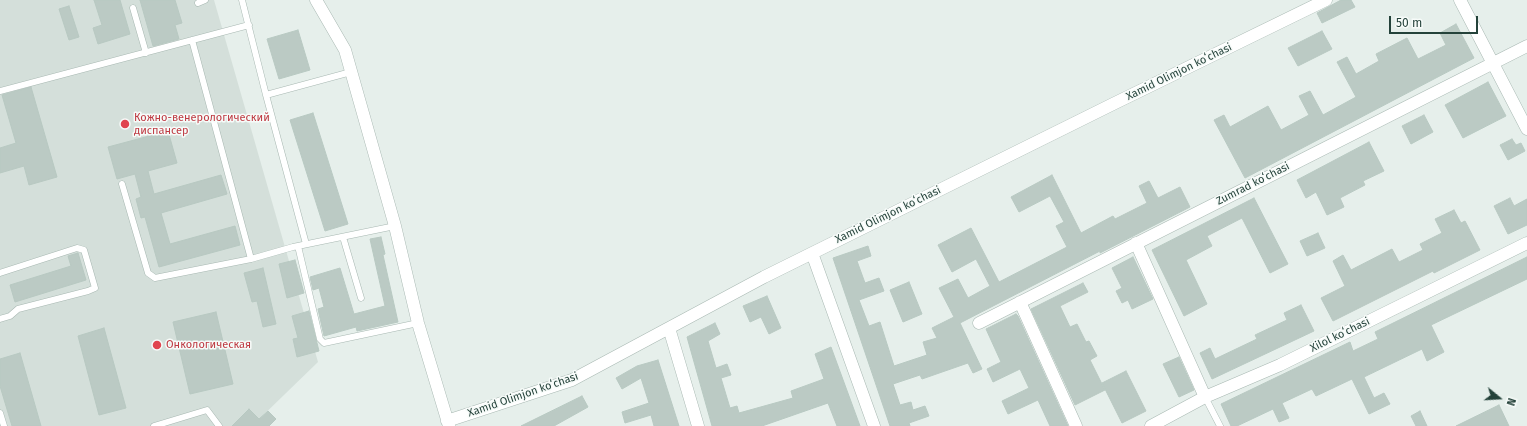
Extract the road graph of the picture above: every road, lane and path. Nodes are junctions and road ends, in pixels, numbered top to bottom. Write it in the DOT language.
graph roads {
  1 [pos="205,0"];
  2 [pos="242,0"];
  3 [pos="316,0"];
  4 [pos="1326,0"];
  5 [pos="1460,0"];
  6 [pos="198,3"];
  7 [pos="134,8"];
  8 [pos="249,25"];
  9 [pos="192,40"];
  10 [pos="1527,46"];
  11 [pos="146,52"];
  12 [pos="1493,63"];
  13 [pos="351,72"];
  14 [pos="0,91"];
  15 [pos="266,95"];
  16 [pos="1527,129"];
  17 [pos="122,184"];
  18 [pos="395,226"];
  19 [pos="343,237"];
  20 [pos="1527,243"];
  21 [pos="306,244"];
  22 [pos="1136,244"];
  23 [pos="298,246"];
  24 [pos="812,253"];
  25 [pos="252,259"];
  26 [pos="0,273"];
  27 [pos="361,298"];
  28 [pos="1020,302"];
  29 [pos="0,319"];
  30 [pos="418,323"];
  31 [pos="979,323"];
  32 [pos="669,328"];
  33 [pos="1205,397"];
  34 [pos="0,413"];
  35 [pos="448,424"];
  36 [pos="4,426"];
  37 [pos="154,426"];
  38 [pos="219,426"];
  39 [pos="698,426"];
  40 [pos="874,426"];
  41 [pos="1076,426"];
  42 [pos="1151,426"];
  43 [pos="1220,426"];
  1 -- 6 [label="lane"];
  2 -- 8 [label="lane"];
  3 -- 13 [label="street"];
  4 -- 24 [label="street, Xamid Olimjon koʻchasi"];
  5 -- 12 [label="street"];
  7 -- 11 [label="lane"];
  8 -- 9 [label="lane"];
  8 -- 15 [label="lane"];
  9 -- 11 [label="lane"];
  9 -- 25 [label="lane"];
  10 -- 12 [label="street, Zumrad koʻchasi"];
  11 -- 14 [label="lane"];
  12 -- 16 [label="street"];
  12 -- 22 [label="street, Zumrad koʻchasi"];
  13 -- 15 [label="lane"];
  13 -- 18 [label="street"];
  15 -- 21 [label="lane"];
  17 -- 25 [label="lane"];
  18 -- 19 [label="lane"];
  18 -- 30 [label="street"];
  19 -- 21 [label="lane"];
  19 -- 27 [label="lane"];
  20 -- 33 [label="street, Xilol koʻchasi"];
  21 -- 23 [label="lane"];
  22 -- 28 [label="street, Zumrad koʻchasi"];
  22 -- 33 [label="street"];
  23 -- 25 [label="lane"];
  23 -- 30 [label="lane"];
  24 -- 32 [label="street, Xamid Olimjon koʻchasi"];
  24 -- 40 [label="street"];
  26 -- 29 [label="lane"];
  28 -- 31 [label="street, Zumrad koʻchasi"];
  28 -- 41 [label="street"];
  30 -- 35 [label="street"];
  32 -- 35 [label="street, Xamid Olimjon koʻchasi"];
  32 -- 39 [label="street"];
  33 -- 42 [label="street, Xilol koʻchasi"];
  33 -- 43 [label="lane"];
  34 -- 36 [label="lane"];
  37 -- 38 [label="lane"];
}
